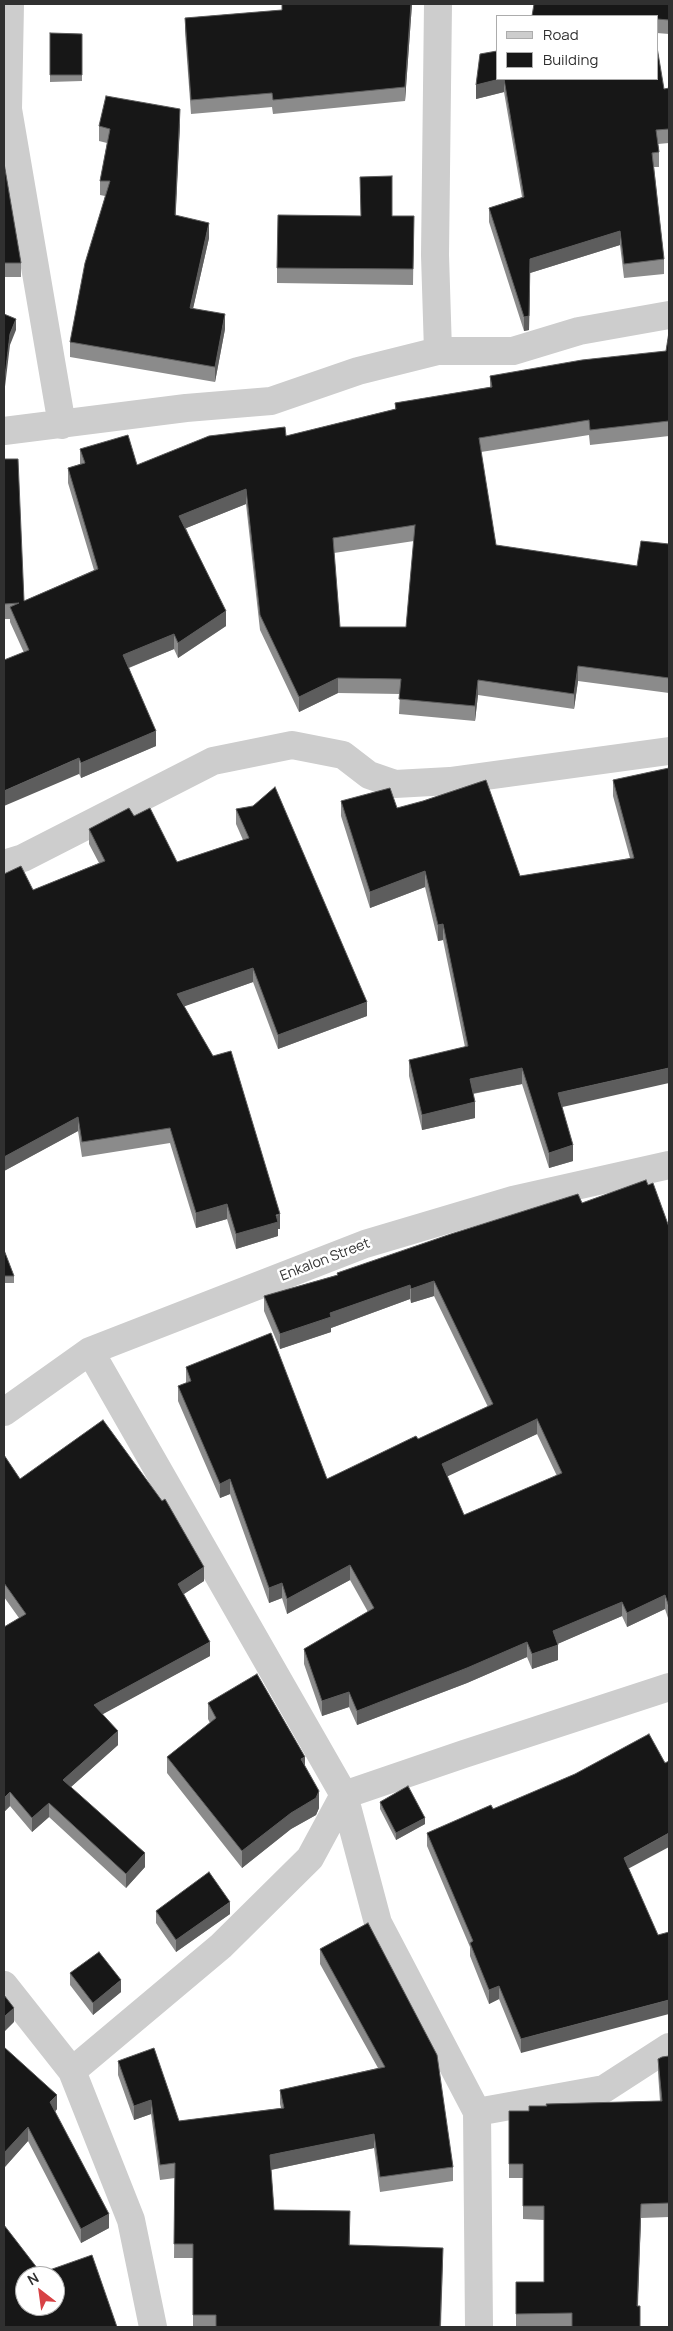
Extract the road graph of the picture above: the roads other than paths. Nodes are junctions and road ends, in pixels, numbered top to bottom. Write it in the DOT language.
graph roads {
  1 [pos="10,4"];
  2 [pos="438,4"];
  3 [pos="669,315"];
  4 [pos="438,351"];
  5 [pos="62,425"];
  6 [pos="4,431"];
  7 [pos="669,751"];
  8 [pos="4,864"];
  9 [pos="669,1165"];
  10 [pos="90,1351"];
  11 [pos="4,1412"];
  12 [pos="669,1687"];
  13 [pos="344,1796"];
  14 [pos="4,1985"];
  15 [pos="669,2047"];
  16 [pos="72,2070"];
  17 [pos="478,2112"];
  18 [pos="154,2327"];
  19 [pos="479,2327"];
  1 -- 5 [label="street"];
  2 -- 4 [label="street"];
  3 -- 4 [label="street"];
  4 -- 5 [label="street"];
  5 -- 6 [label="street"];
  7 -- 8 [label="street"];
  9 -- 10 [label="street, Enkalon Street"];
  10 -- 11 [label="street, Enkalon Street"];
  10 -- 13 [label="street"];
  12 -- 13 [label="street"];
  13 -- 16 [label="street"];
  13 -- 17 [label="street"];
  14 -- 16 [label="street"];
  15 -- 17 [label="street"];
  16 -- 18 [label="street"];
  17 -- 19 [label="street"];
}
